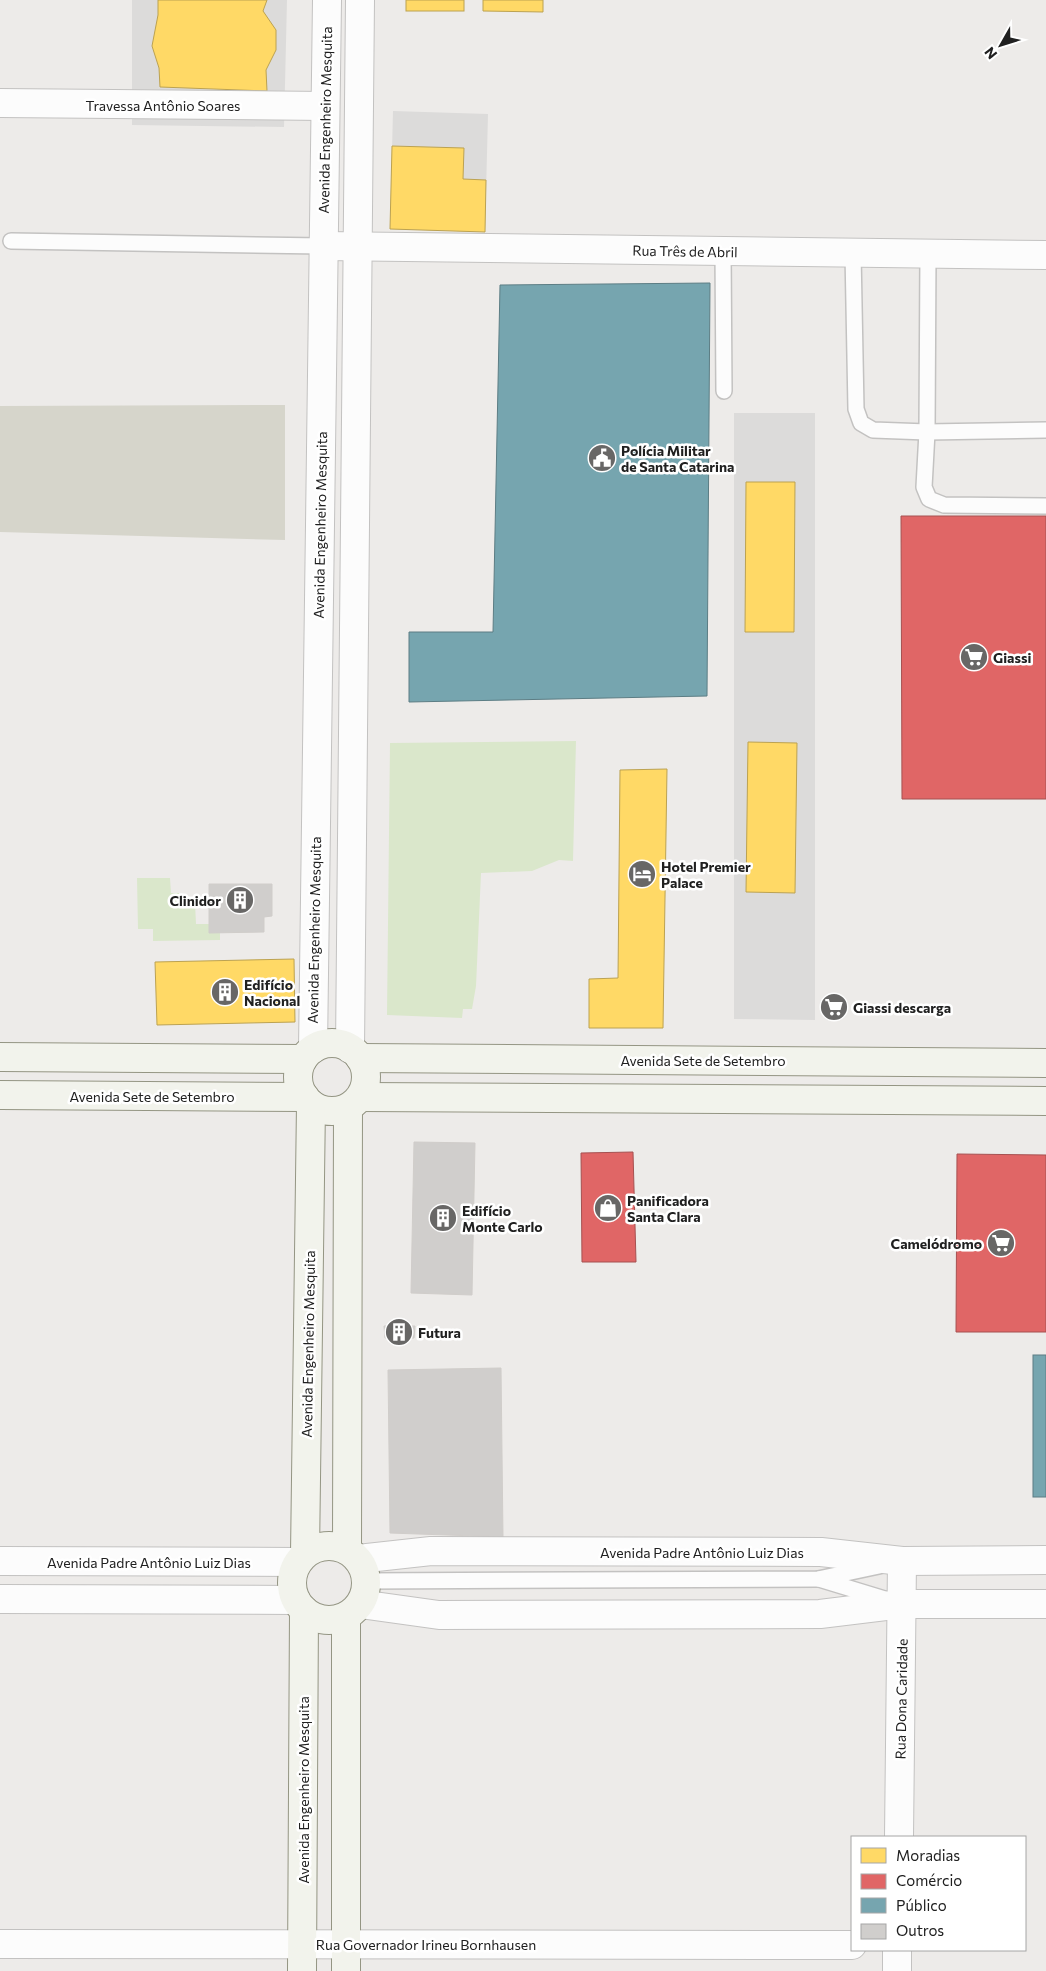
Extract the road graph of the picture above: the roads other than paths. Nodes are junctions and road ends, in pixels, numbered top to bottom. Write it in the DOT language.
graph roads {
  1 [pos="327,0"];
  2 [pos="360,0"];
  3 [pos="0,103"];
  4 [pos="325,106"];
  5 [pos="10,241"];
  6 [pos="323,246"];
  7 [pos="357,246"];
  8 [pos="723,251"];
  9 [pos="853,253"];
  10 [pos="928,253"];
  11 [pos="1046,255"];
  12 [pos="724,392"];
  13 [pos="1046,430"];
  14 [pos="927,432"];
  15 [pos="1046,506"];
  16 [pos="355,1053"];
  17 [pos="308,1054"];
  18 [pos="0,1057"];
  19 [pos="28,1057"];
  20 [pos="1046,1063"];
  21 [pos="0,1095"];
  22 [pos="28,1095"];
  23 [pos="308,1100"];
  24 [pos="1046,1101"];
  25 [pos="355,1102"];
  26 [pos="309,1315"];
  27 [pos="348,1315"];
  28 [pos="302,1558"];
  29 [pos="1046,1560"];
  30 [pos="0,1561"];
  31 [pos="902,1561"];
  32 [pos="818,1579"];
  33 [pos="356,1582"];
  34 [pos="0,1599"];
  35 [pos="902,1604"];
  36 [pos="1046,1604"];
  37 [pos="300,1605"];
  38 [pos="899,1836"];
  39 [pos="0,1944"];
  40 [pos="302,1944"];
  41 [pos="851,1945"];
  42 [pos="897,1951"];
  43 [pos="346,1958"];
  44 [pos="302,1971"];
  45 [pos="896,1971"];
  1 -- 4 [label="street, Avenida Engenheiro Mesquita"];
  2 -- 7 [label="street"];
  3 -- 4 [label="street, Travessa Antônio Soares"];
  4 -- 6 [label="street, Avenida Engenheiro Mesquita"];
  5 -- 6 [label="lane"];
  6 -- 7 [label="street, Rua Três de Abril"];
  6 -- 17 [label="street, Avenida Engenheiro Mesquita"];
  7 -- 8 [label="street, Rua Três de Abril"];
  7 -- 16 [label="street"];
  8 -- 9 [label="street, Rua Três de Abril"];
  8 -- 12 [label="lane"];
  9 -- 10 [label="street, Rua Três de Abril"];
  9 -- 14 [label="lane"];
  10 -- 11 [label="street, Rua Três de Abril"];
  10 -- 14 [label="lane"];
  13 -- 14 [label="lane"];
  14 -- 15 [label="lane"];
  16 -- 17 [label="main road"];
  16 -- 20 [label="main road, Avenida Sete de Setembro"];
  16 -- 25 [label="main road"];
  17 -- 19 [label="main road"];
  17 -- 23 [label="main road"];
  18 -- 19 [label="main road"];
  19 -- 22 [label="main road"];
  21 -- 22 [label="main road, Avenida Sete de Setembro"];
  22 -- 23 [label="main road, Avenida Sete de Setembro"];
  23 -- 25 [label="main road"];
  23 -- 26 [label="main road, Avenida Engenheiro Mesquita"];
  24 -- 25 [label="main road"];
  25 -- 27 [label="main road"];
  26 -- 27 [label="main road"];
  26 -- 28 [label="main road, Avenida Engenheiro Mesquita"];
  27 -- 33 [label="main road"];
  28 -- 30 [label="street, Avenida Padre Antônio Luiz Dias"];
  28 -- 33 [label="main road"];
  28 -- 37 [label="main road"];
  29 -- 31 [label="street, Avenida Padre Antônio Luiz Dias"];
  31 -- 32 [label="lane"];
  31 -- 33 [label="street, Avenida Padre Antônio Luiz Dias"];
  31 -- 35 [label="street, Rua Dona Caridade"];
  32 -- 33 [label="lane"];
  32 -- 35 [label="lane"];
  33 -- 35 [label="street"];
  33 -- 37 [label="main road"];
  33 -- 43 [label="main road"];
  34 -- 37 [label="street"];
  35 -- 36 [label="street"];
  35 -- 38 [label="street, Rua Dona Caridade"];
  37 -- 40 [label="main road, Avenida Engenheiro Mesquita"];
  39 -- 40 [label="street, Rua Governador Irineu Bornhausen"];
  40 -- 43 [label="street, Rua Governador Irineu Bornhausen"];
  40 -- 44 [label="main road, Avenida Engenheiro Mesquita"];
  41 -- 43 [label="street, Rua Governador Irineu Bornhausen"];
  42 -- 45 [label="street"];
}
